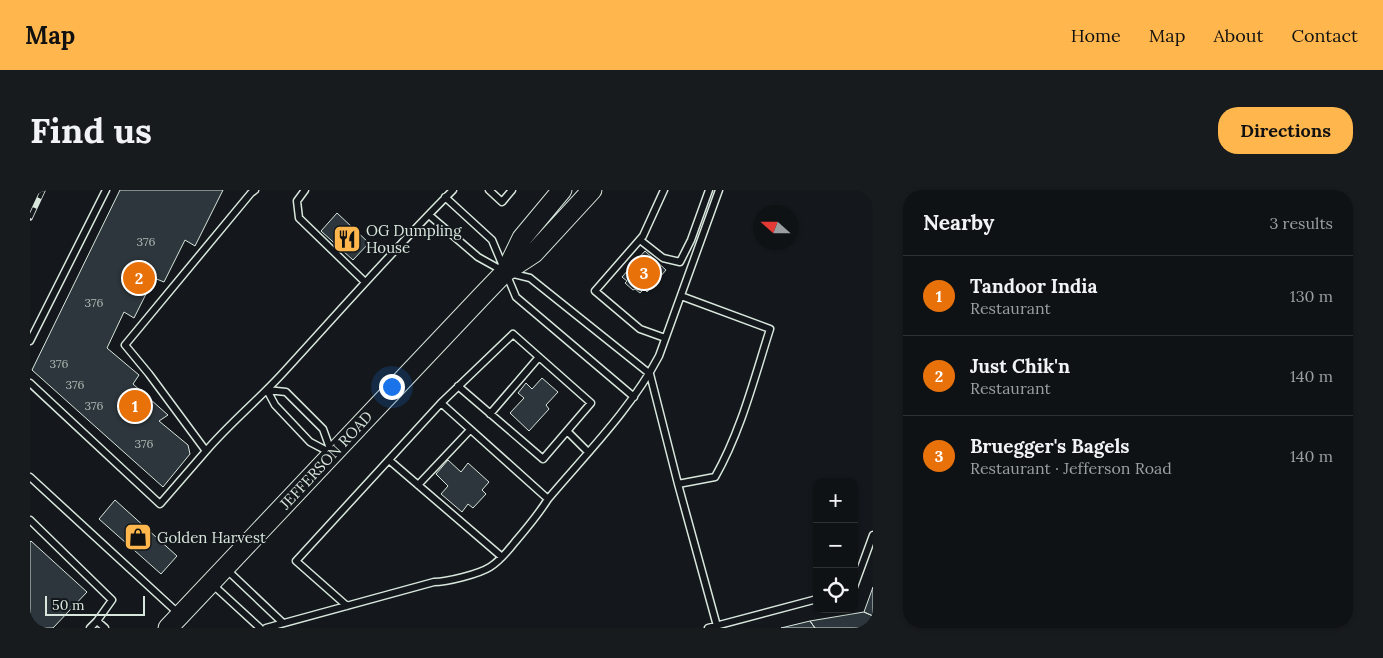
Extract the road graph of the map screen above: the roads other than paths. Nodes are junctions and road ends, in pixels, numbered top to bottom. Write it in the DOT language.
graph roads {
  1 [pos="106,190"];
  2 [pos="305,190"];
  3 [pos="453,190"];
  4 [pos="489,190"];
  5 [pos="512,190"];
  6 [pos="562,190"];
  7 [pos="592,190"];
  8 [pos="664,190"];
  9 [pos="709,190"];
  10 [pos="720,190"];
  11 [pos="252,191"];
  12 [pos="446,197"];
  13 [pos="429,215"];
  14 [pos="640,240"];
  15 [pos="505,272"];
  16 [pos="365,282"];
  17 [pos="681,296"];
  18 [pos="665,338"];
  19 [pos="30,341"];
  20 [pos="539,357"];
  21 [pos="650,374"];
  22 [pos="30,383"];
  23 [pos="458,386"];
  24 [pos="267,390"];
  25 [pos="634,397"];
  26 [pos="441,403"];
  27 [pos="490,414"];
  28 [pos="470,430"];
  29 [pos="567,432"];
  30 [pos="206,451"];
  31 [pos="588,452"];
  32 [pos="332,454"];
  33 [pos="389,460"];
  34 [pos="30,477"];
  35 [pos="678,484"];
  36 [pos="418,485"];
  37 [pos="548,500"];
  38 [pos="30,520"];
  39 [pos="873,535"];
  40 [pos="502,557"];
  41 [pos="225,568"];
  42 [pos="858,576"];
  43 [pos="211,583"];
  44 [pos="813,600"];
  45 [pos="347,606"];
  46 [pos="97,621"];
  47 [pos="174,622"];
  48 [pos="283,623"];
  49 [pos="717,626"];
  50 [pos="90,628"];
  51 [pos="104,628"];
  52 [pos="260,628"];
  53 [pos="266,628"];
  54 [pos="708,628"];
  1 -- 19 [label="lane"];
  2 -- 16 [label="lane"];
  3 -- 12 [label="lane"];
  4 -- 5 [label="lane"];
  6 -- 15 [label="main road, JEFFERSON ROAD"];
  7 -- 15 [label="main road, JEFFERSON ROAD"];
  8 -- 14 [label="lane"];
  9 -- 14 [label="lane"];
  10 -- 17 [label="lane"];
  11 -- 30 [label="lane"];
  12 -- 13 [label="lane"];
  12 -- 15 [label="lane"];
  13 -- 15 [label="lane"];
  13 -- 16 [label="lane"];
  14 -- 18 [label="lane"];
  15 -- 21 [label="lane"];
  15 -- 25 [label="lane"];
  15 -- 32 [label="main road, JEFFERSON ROAD"];
  16 -- 24 [label="lane"];
  17 -- 18 [label="lane"];
  17 -- 35 [label="lane"];
  18 -- 21 [label="lane"];
  20 -- 23 [label="lane"];
  20 -- 27 [label="lane"];
  20 -- 29 [label="lane"];
  21 -- 25 [label="lane"];
  21 -- 35 [label="lane"];
  22 -- 30 [label="lane"];
  23 -- 26 [label="lane"];
  23 -- 27 [label="lane"];
  24 -- 30 [label="lane"];
  24 -- 32 [label="lane"];
  24 -- 32 [label="lane"];
  25 -- 31 [label="lane"];
  26 -- 28 [label="lane"];
  26 -- 33 [label="lane"];
  27 -- 29 [label="lane"];
  28 -- 36 [label="lane"];
  28 -- 37 [label="lane"];
  29 -- 31 [label="lane"];
  31 -- 37 [label="lane"];
  32 -- 41 [label="main road, JEFFERSON ROAD"];
  33 -- 36 [label="lane"];
  33 -- 45 [label="lane"];
  34 -- 47 [label="lane"];
  35 -- 49 [label="lane"];
  36 -- 40 [label="lane"];
  37 -- 40 [label="lane"];
  38 -- 46 [label="lane"];
  39 -- 42 [label="lane"];
  40 -- 45 [label="lane"];
  41 -- 43 [label="main road, JEFFERSON ROAD"];
  41 -- 48 [label="lane"];
  43 -- 47 [label="main road, JEFFERSON ROAD"];
  43 -- 52 [label="lane"];
  44 -- 49 [label="lane"];
  45 -- 48 [label="lane"];
  46 -- 50 [label="lane"];
  46 -- 51 [label="lane"];
  48 -- 53 [label="lane"];
  49 -- 54 [label="lane"];
}
